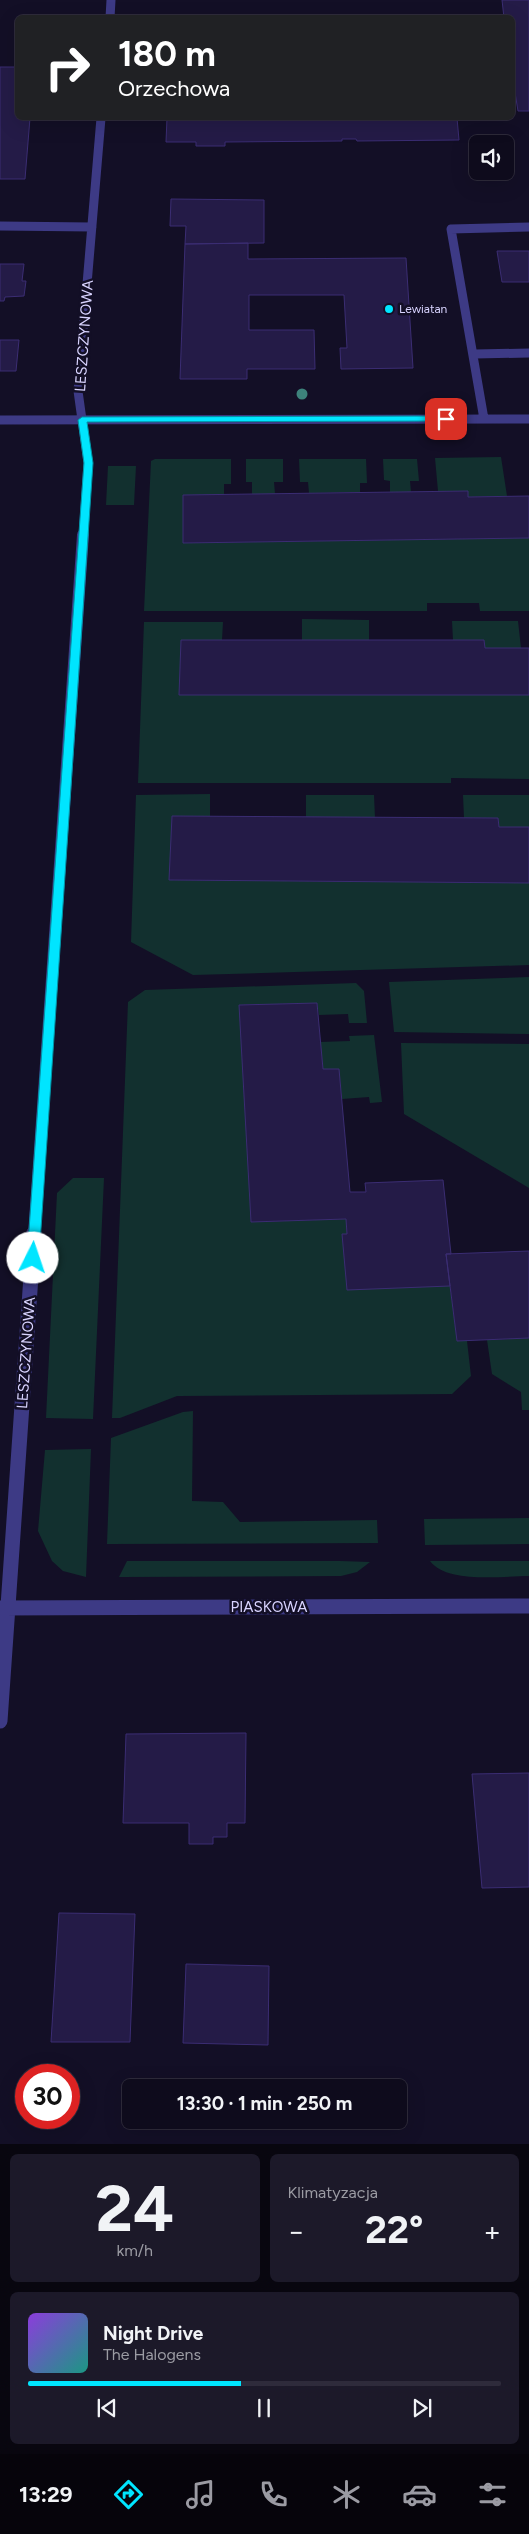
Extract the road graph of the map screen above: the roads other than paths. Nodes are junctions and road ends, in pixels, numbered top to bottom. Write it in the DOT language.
graph roads {
  1 [pos="111,0"];
  2 [pos="110,15"];
  3 [pos="101,120"];
  4 [pos="0,226"];
  5 [pos="92,227"];
  6 [pos="529,228"];
  7 [pos="475,354"];
  8 [pos="529,354"];
  9 [pos="484,419"];
  10 [pos="529,419"];
  11 [pos="0,420"];
  12 [pos="82,420"];
  13 [pos="529,1606"];
  14 [pos="4,1608"];
  15 [pos="0,1721"];
  1 -- 2 [label="street"];
  3 -- 5 [label="street, LESZCZYNOWA"];
  4 -- 5 [label="street"];
  5 -- 12 [label="street, LESZCZYNOWA"];
  6 -- 7 [label="street"];
  7 -- 8 [label="street"];
  7 -- 9 [label="street"];
  9 -- 10 [label="street"];
  9 -- 12 [label="street"];
  11 -- 12 [label="street"];
  12 -- 14 [label="street, LESZCZYNOWA"];
  13 -- 14 [label="street, PIASKOWA"];
  14 -- 15 [label="street, LESZCZYNOWA"];
}
